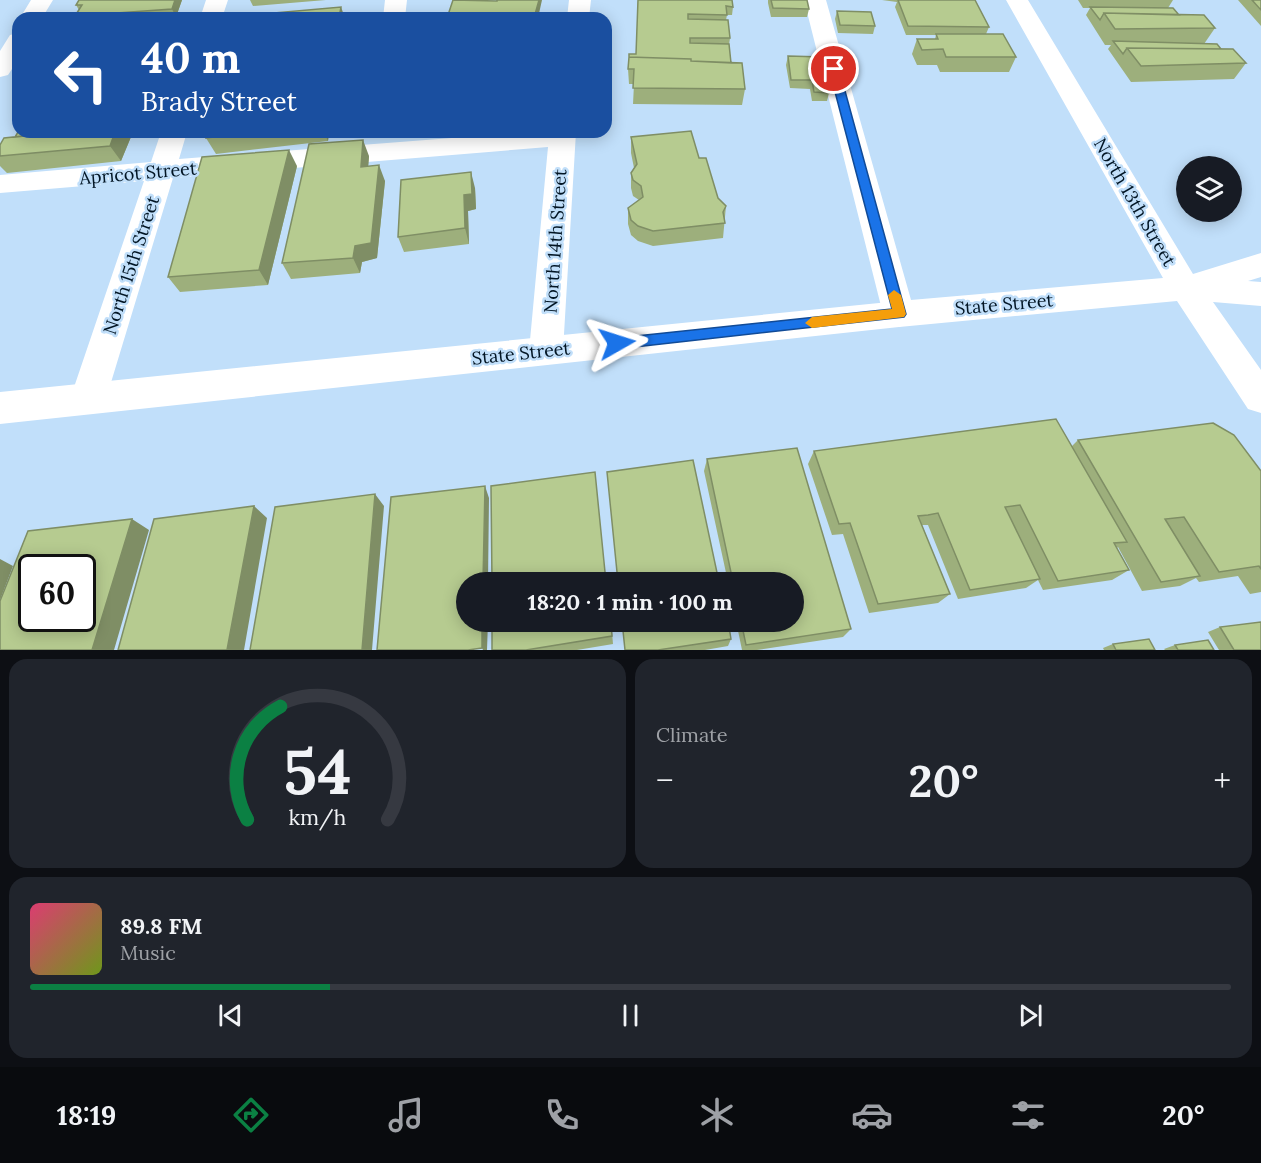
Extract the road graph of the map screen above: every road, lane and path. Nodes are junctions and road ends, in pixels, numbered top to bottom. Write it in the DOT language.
graph roads {
  1 [pos="815,0"];
  2 [pos="1017,0"];
  3 [pos="12,50"];
  4 [pos="0,70"];
  5 [pos="172,138"];
  6 [pos="473,138"];
  7 [pos="563,138"];
  8 [pos="383,141"];
  9 [pos="162,171"];
  10 [pos="0,184"];
  11 [pos="1261,265"];
  12 [pos="1185,288"];
  13 [pos="1261,294"];
  14 [pos="900,314"];
  15 [pos="546,351"];
  16 [pos="1261,398"];
  17 [pos="88,399"];
  18 [pos="0,408"];
  1 -- 14 [label="street"];
  2 -- 12 [label="street, North 13th Street"];
  3 -- 4 [label="street"];
  5 -- 9 [label="street, North 15th Street"];
  6 -- 8 [label="street, Apricot Street"];
  7 -- 15 [label="street, North 14th Street"];
  8 -- 9 [label="street, Apricot Street"];
  9 -- 10 [label="street, Apricot Street"];
  9 -- 17 [label="street, North 15th Street"];
  11 -- 12 [label="street, State Street"];
  12 -- 13 [label="street, State Street"];
  12 -- 14 [label="street, State Street"];
  12 -- 16 [label="street, North 13th Street"];
  14 -- 15 [label="street, State Street"];
  15 -- 17 [label="street, State Street"];
  17 -- 18 [label="street, State Street"];
}
